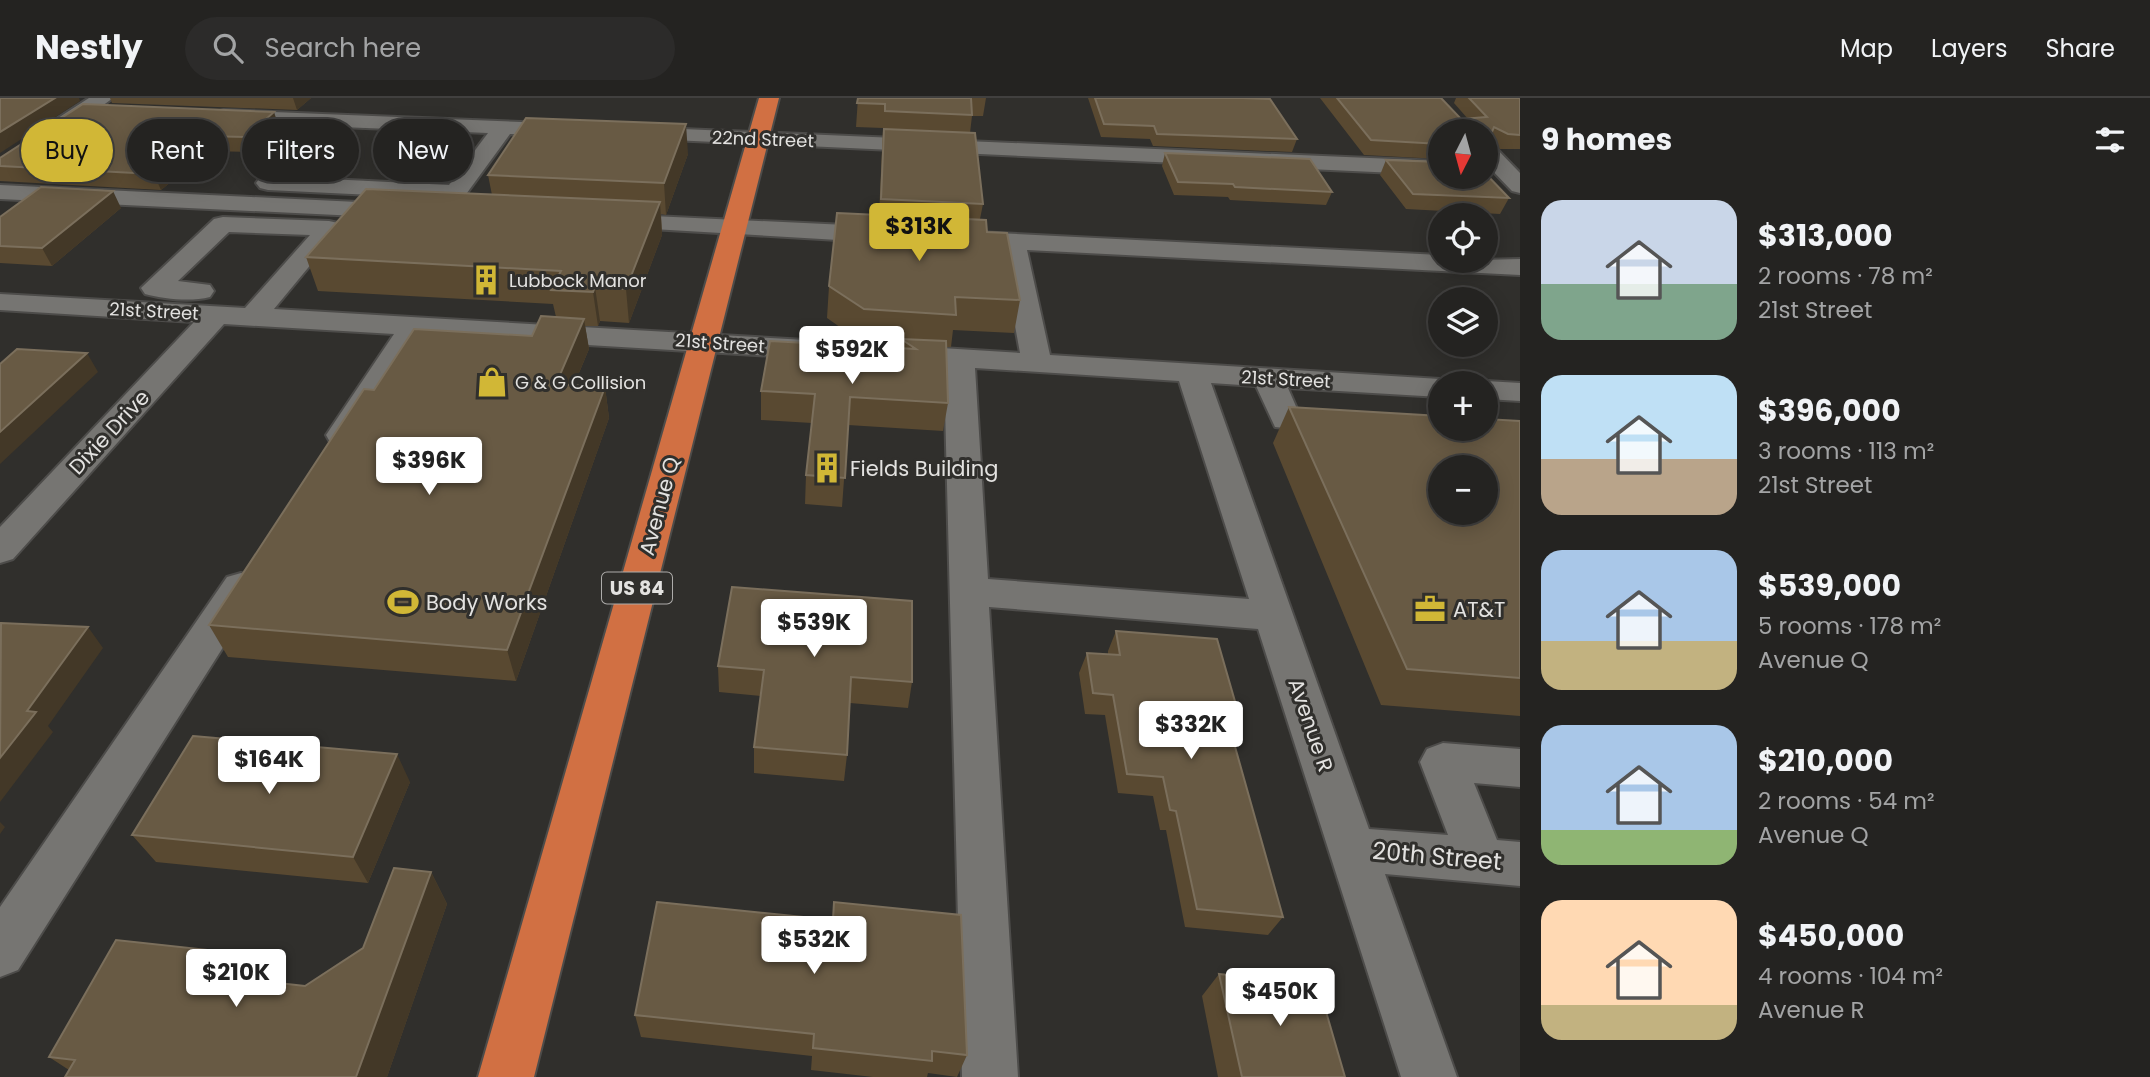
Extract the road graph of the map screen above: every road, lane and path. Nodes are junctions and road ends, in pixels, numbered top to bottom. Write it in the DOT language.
graph roads {
  1 [pos="769,98"];
  2 [pos="100,106"];
  3 [pos="197,114"];
  4 [pos="77,119"];
  5 [pos="313,119"];
  6 [pos="359,121"];
  7 [pos="503,128"];
  8 [pos="758,138"];
  9 [pos="1428,167"];
  10 [pos="269,182"];
  11 [pos="0,192"];
  12 [pos="468,214"];
  13 [pos="591,220"];
  14 [pos="734,227"];
  15 [pos="1013,241"];
  16 [pos="1520,267"];
  17 [pos="12,303"];
  18 [pos="262,305"];
  19 [pos="218,314"];
  20 [pos="0,324"];
  21 [pos="414,326"];
  22 [pos="703,342"];
  23 [pos="959,358"];
  24 [pos="1037,363"];
  25 [pos="1192,373"];
  26 [pos="1268,377"];
  27 [pos="1428,387"];
  28 [pos="1498,391"];
  29 [pos="1520,392"];
  30 [pos="1369,426"];
  31 [pos="322,465"];
  32 [pos="0,550"];
  33 [pos="261,558"];
  34 [pos="969,591"];
  35 [pos="1274,616"];
  36 [pos="1520,768"];
  37 [pos="1353,849"];
  38 [pos="1501,862"];
  39 [pos="0,952"];
  40 [pos="506,1077"];
  41 [pos="990,1077"];
  42 [pos="1429,1077"];
  1 -- 8 [label="highway, Avenue Q / US 84"];
  2 -- 4 [label="street"];
  3 -- 5 [label="street, 22nd Street"];
  6 -- 7 [label="street, 22nd Street"];
  7 -- 8 [label="street, 22nd Street"];
  7 -- 10 [label="street"];
  8 -- 9 [label="street, 22nd Street"];
  8 -- 14 [label="highway, Avenue Q / US 84"];
  11 -- 12 [label="street"];
  13 -- 14 [label="street"];
  14 -- 15 [label="street"];
  14 -- 22 [label="highway, Avenue Q / US 84"];
  15 -- 16 [label="street"];
  15 -- 24 [label="street"];
  17 -- 19 [label="street, 21st Street"];
  17 -- 20 [label="street"];
  18 -- 18 [label="street"];
  18 -- 19 [label="street, 21st Street"];
  18 -- 21 [label="street, 21st Street"];
  19 -- 32 [label="street, Dixie Drive"];
  21 -- 22 [label="street, 21st Street"];
  21 -- 31 [label="street"];
  22 -- 23 [label="street, 21st Street"];
  22 -- 40 [label="highway, Avenue Q / US 84"];
  23 -- 24 [label="street, 21st Street"];
  23 -- 34 [label="street"];
  24 -- 25 [label="street, 21st Street"];
  25 -- 26 [label="street, 21st Street"];
  25 -- 35 [label="street, Avenue R"];
  26 -- 27 [label="street, 21st Street"];
  26 -- 30 [label="street"];
  28 -- 29 [label="street"];
  33 -- 39 [label="street"];
  34 -- 35 [label="street"];
  34 -- 41 [label="street"];
  35 -- 37 [label="street, Avenue R"];
  36 -- 38 [label="street"];
  37 -- 38 [label="street, 20th Street"];
  37 -- 42 [label="street, Avenue R"];
}
